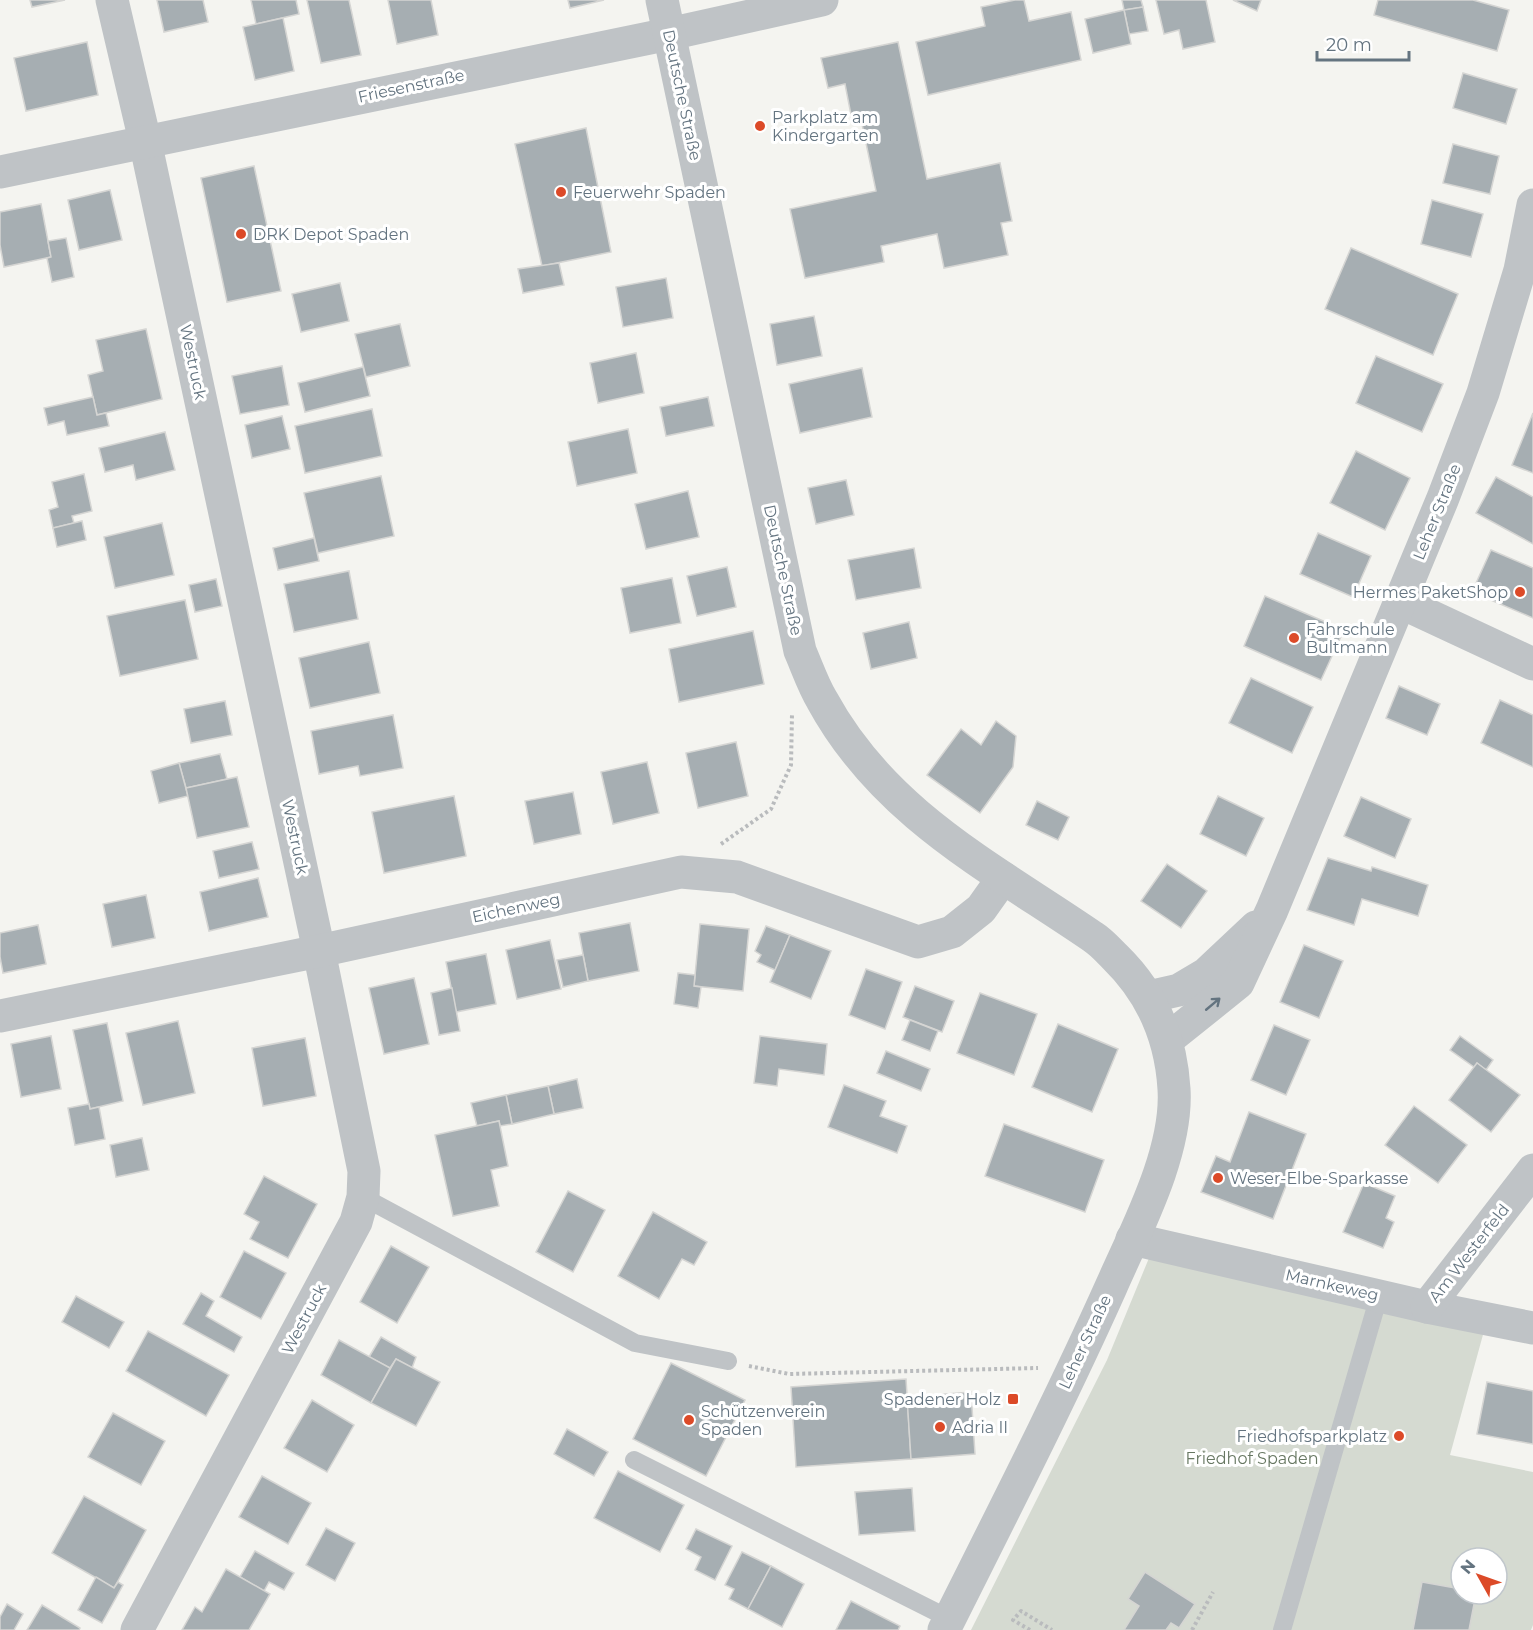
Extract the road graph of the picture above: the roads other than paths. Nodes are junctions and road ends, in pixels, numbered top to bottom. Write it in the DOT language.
graph roads {
  1 [pos="112,0"];
  2 [pos="662,0"];
  3 [pos="822,0"];
  4 [pos="669,34"];
  5 [pos="145,141"];
  6 [pos="0,172"];
  7 [pos="1533,205"];
  8 [pos="1400,602"];
  9 [pos="1533,664"];
  10 [pos="1003,878"];
  11 [pos="1272,910"];
  12 [pos="320,951"];
  13 [pos="1148,998"];
  14 [pos="0,1016"];
  15 [pos="1167,1040"];
  16 [pos="1533,1170"];
  17 [pos="363,1197"];
  18 [pos="1132,1239"];
  19 [pos="1379,1296"];
  20 [pos="1427,1307"];
  21 [pos="1533,1328"];
  22 [pos="728,1361"];
  23 [pos="634,1460"];
  24 [pos="947,1624"];
  25 [pos="137,1630"];
  26 [pos="1282,1630"];
  1 -- 5 [label="street, Westruck"];
  2 -- 4 [label="street, Deutsche Straße"];
  3 -- 4 [label="street, Friesenstraße"];
  4 -- 5 [label="street, Friesenstraße"];
  4 -- 10 [label="street, Deutsche Straße"];
  5 -- 6 [label="street, Friesenstraße"];
  5 -- 12 [label="street, Westruck"];
  7 -- 8 [label="street, Leher Straße"];
  8 -- 9 [label="street"];
  8 -- 11 [label="street, Leher Straße"];
  10 -- 12 [label="street, Eichenweg"];
  10 -- 13 [label="street, Deutsche Straße"];
  11 -- 13 [label="street, Leher Straße"];
  15 -- 11 [label="street, Leher Straße, one-way"];
  12 -- 14 [label="street, Eichenweg"];
  12 -- 17 [label="street, Westruck"];
  13 -- 15 [label="street, Leher Straße"];
  15 -- 18 [label="street, Leher Straße"];
  16 -- 20 [label="street, Am Westerfeld"];
  17 -- 22 [label="lane"];
  17 -- 25 [label="street, Westruck"];
  18 -- 19 [label="street, Marnkeweg"];
  18 -- 24 [label="street, Leher Straße"];
  19 -- 20 [label="street, Marnkeweg"];
  19 -- 26 [label="lane"];
  20 -- 21 [label="street, Marnkeweg"];
  23 -- 24 [label="lane"];
}
